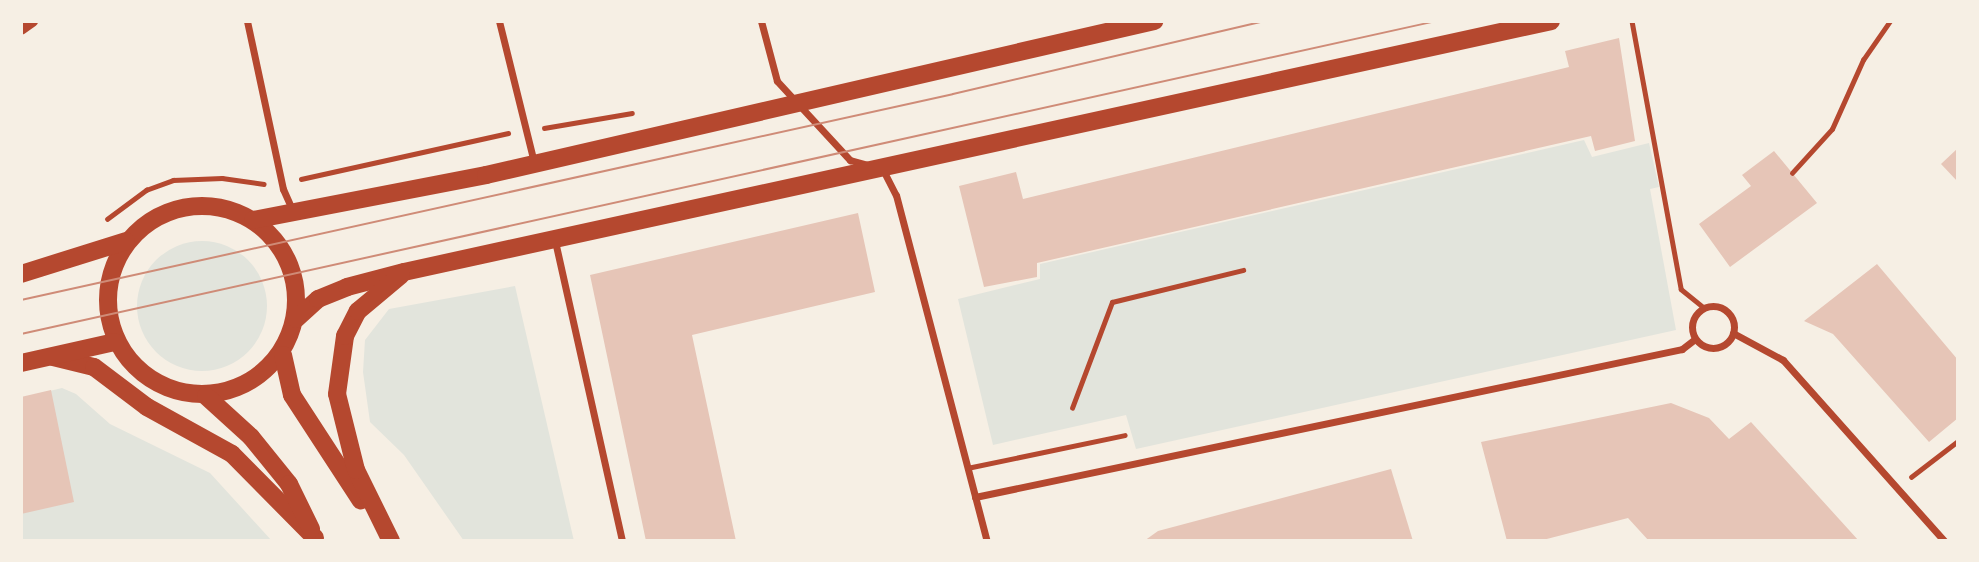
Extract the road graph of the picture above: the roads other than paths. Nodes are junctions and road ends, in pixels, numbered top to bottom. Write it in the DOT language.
graph roads {
  1 [pos="32,21"];
  2 [pos="247,21"];
  3 [pos="499,21"];
  4 [pos="761,21"];
  5 [pos="1154,21"];
  6 [pos="1551,21"];
  7 [pos="21,29"];
  8 [pos="792,102"];
  9 [pos="534,163"];
  10 [pos="884,169"];
  11 [pos="293,211"];
  12 [pos="253,220"];
  13 [pos="126,241"];
  14 [pos="555,241"];
  15 [pos="404,272"];
  16 [pos="21,274"];
  17 [pos="296,319"];
  18 [pos="1733,333"];
  19 [pos="1695,339"];
  20 [pos="115,342"];
  21 [pos="283,355"];
  22 [pos="52,356"];
  23 [pos="21,363"];
  24 [pos="206,396"];
  25 [pos="1125,435"];
  26 [pos="967,468"];
  27 [pos="975,497"];
  28 [pos="316,540"];
  29 [pos="390,541"];
  30 [pos="622,541"];
  31 [pos="987,541"];
  32 [pos="1944,541"];
  1 -- 7 [label="street"];
  2 -- 11 [label="street"];
  3 -- 9 [label="street"];
  4 -- 8 [label="street"];
  5 -- 8 [label="main road"];
  6 -- 10 [label="main road"];
  8 -- 9 [label="main road"];
  8 -- 10 [label="street"];
  9 -- 11 [label="main road"];
  10 -- 14 [label="main road"];
  10 -- 26 [label="street"];
  11 -- 12 [label="main road"];
  12 -- 13 [label="main road"];
  12 -- 17 [label="main road"];
  13 -- 16 [label="main road"];
  13 -- 20 [label="main road"];
  14 -- 15 [label="main road"];
  14 -- 30 [label="street"];
  15 -- 17 [label="main road"];
  15 -- 29 [label="main road"];
  17 -- 21 [label="main road"];
  18 -- 19 [label="street"];
  18 -- 19 [label="street"];
  18 -- 32 [label="street"];
  19 -- 27 [label="street"];
  20 -- 22 [label="main road"];
  20 -- 24 [label="main road"];
  21 -- 24 [label="main road"];
  21 -- 29 [label="main road"];
  22 -- 23 [label="main road"];
  22 -- 28 [label="main road"];
  24 -- 28 [label="main road"];
  25 -- 26 [label="lane"];
  26 -- 27 [label="street"];
  27 -- 31 [label="street"];
}
